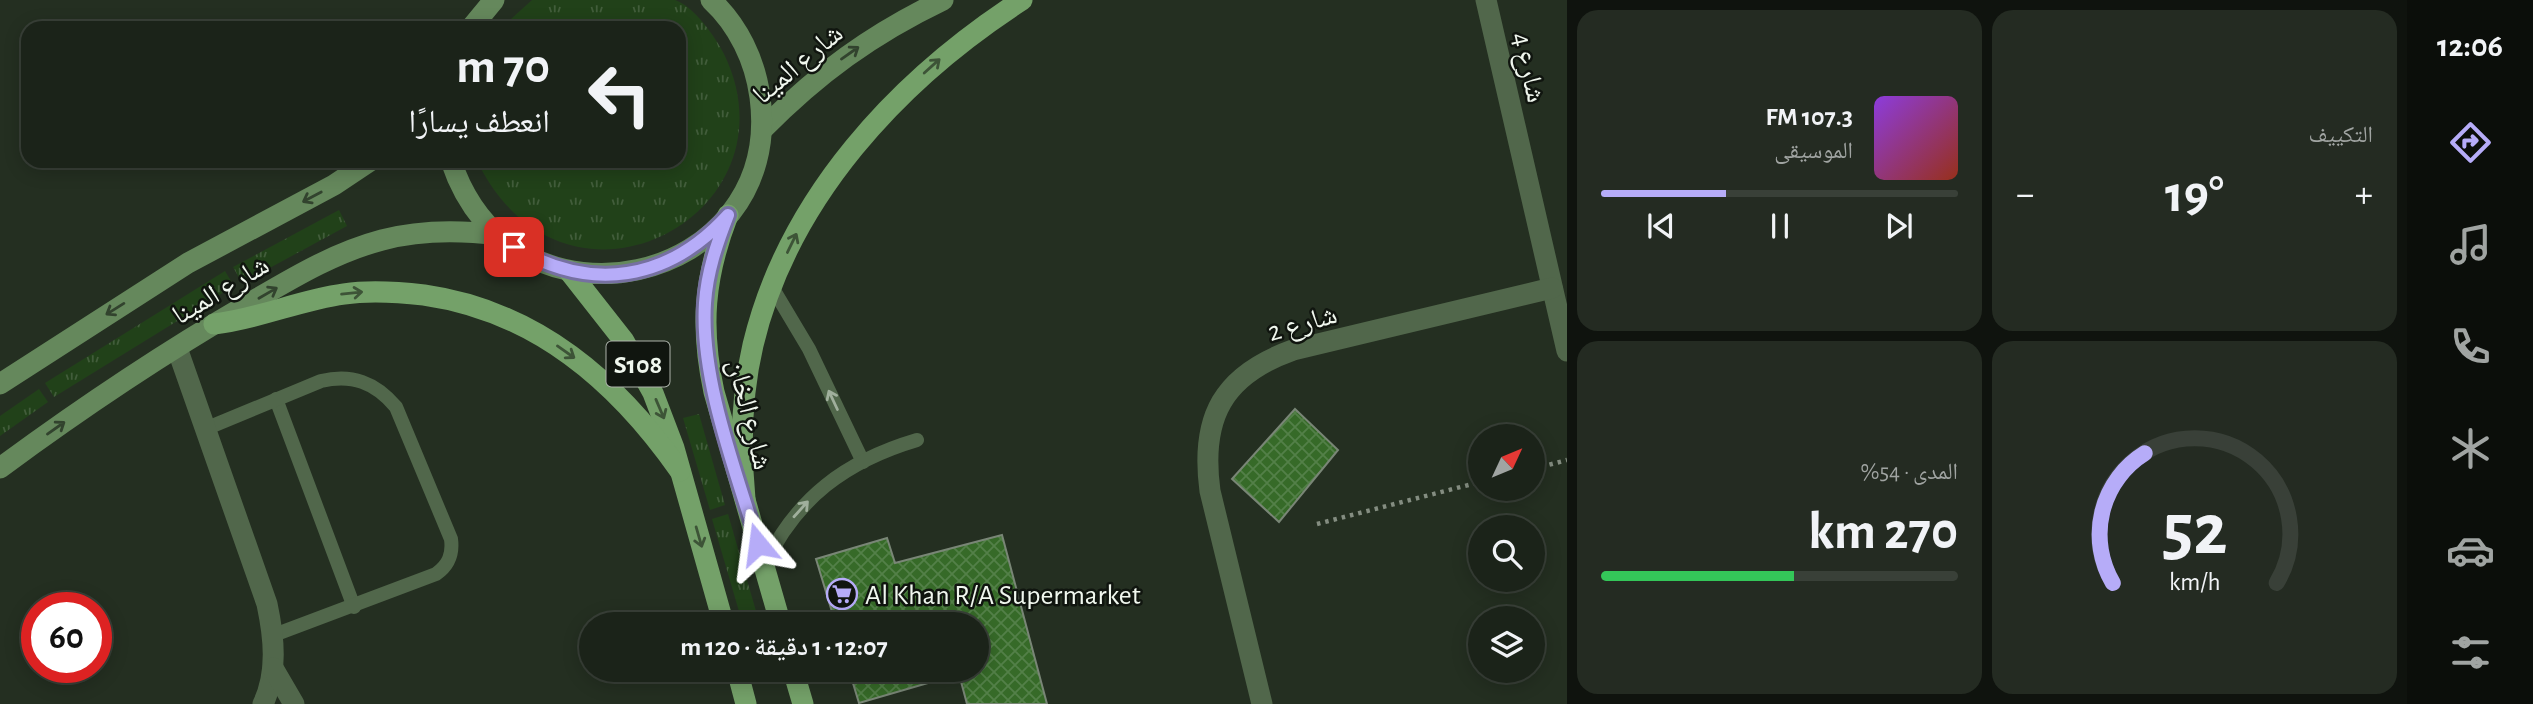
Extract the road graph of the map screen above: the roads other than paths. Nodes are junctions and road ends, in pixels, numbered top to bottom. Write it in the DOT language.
graph roads {
  1 [pos="494,0"];
  2 [pos="943,0"];
  3 [pos="1022,0"];
  4 [pos="1486,0"];
  5 [pos="719,1"];
  6 [pos="477,21"];
  7 [pos="762,130"];
  8 [pos="360,168"];
  9 [pos="454,168"];
  10 [pos="728,215"];
  11 [pos="498,234"];
  12 [pos="569,271"];
  13 [pos="772,287"];
  14 [pos="1552,288"];
  15 [pos="214,324"];
  16 [pos="177,348"];
  17 [pos="1567,351"];
  18 [pos="0,384"];
  19 [pos="276,399"];
  20 [pos="205,429"];
  21 [pos="917,440"];
  22 [pos="863,462"];
  23 [pos="0,468"];
  24 [pos="680,471"];
  25 [pos="745,499"];
  26 [pos="764,566"];
  27 [pos="354,607"];
  28 [pos="720,612"];
  29 [pos="776,612"];
  30 [pos="274,635"];
  31 [pos="273,668"];
  32 [pos="740,682"];
  33 [pos="797,682"];
  34 [pos="263,704"];
  35 [pos="294,704"];
  36 [pos="746,704"];
  37 [pos="803,704"];
  38 [pos="1262,704"];
  1 -- 6 [label="main road"];
  7 -- 2 [label="main road, شارع المينا, one-way"];
  13 -- 3 [label="main road, one-way"];
  4 -- 14 [label="street, شارع 4"];
  5 -- 7 [label="main road"];
  7 -- 10 [label="main road"];
  8 -- 18 [label="main road, شارع المينا, one-way"];
  9 -- 11 [label="main road"];
  10 -- 12 [label="main road"];
  10 -- 25 [label="main road, شارع الخان / S108"];
  11 -- 12 [label="main road"];
  15 -- 11 [label="main road, شارع المينا, one-way"];
  12 -- 24 [label="main road, S108, one-way"];
  22 -- 13 [label="lane, one-way"];
  13 -- 25 [label="main road"];
  14 -- 17 [label="street, شارع 4"];
  14 -- 38 [label="street, شارع 2"];
  15 -- 16 [label="main road, شارع المينا"];
  15 -- 24 [label="main road, one-way"];
  16 -- 20 [label="street"];
  23 -- 16 [label="main road, شارع المينا, one-way"];
  19 -- 20 [label="lane"];
  19 -- 27 [label="lane"];
  19 -- 27 [label="lane"];
  20 -- 30 [label="street"];
  21 -- 22 [label="lane"];
  26 -- 22 [label="lane, one-way"];
  24 -- 28 [label="main road, S108, one-way"];
  25 -- 26 [label="main road, شارع الخان / S108"];
  26 -- 29 [label="main road, شارع الخان / S108"];
  27 -- 30 [label="lane"];
  30 -- 31 [label="street"];
  31 -- 34 [label="street"];
  31 -- 35 [label="street"];
  32 -- 36 [label="main road"];
  33 -- 37 [label="main road"];
}
